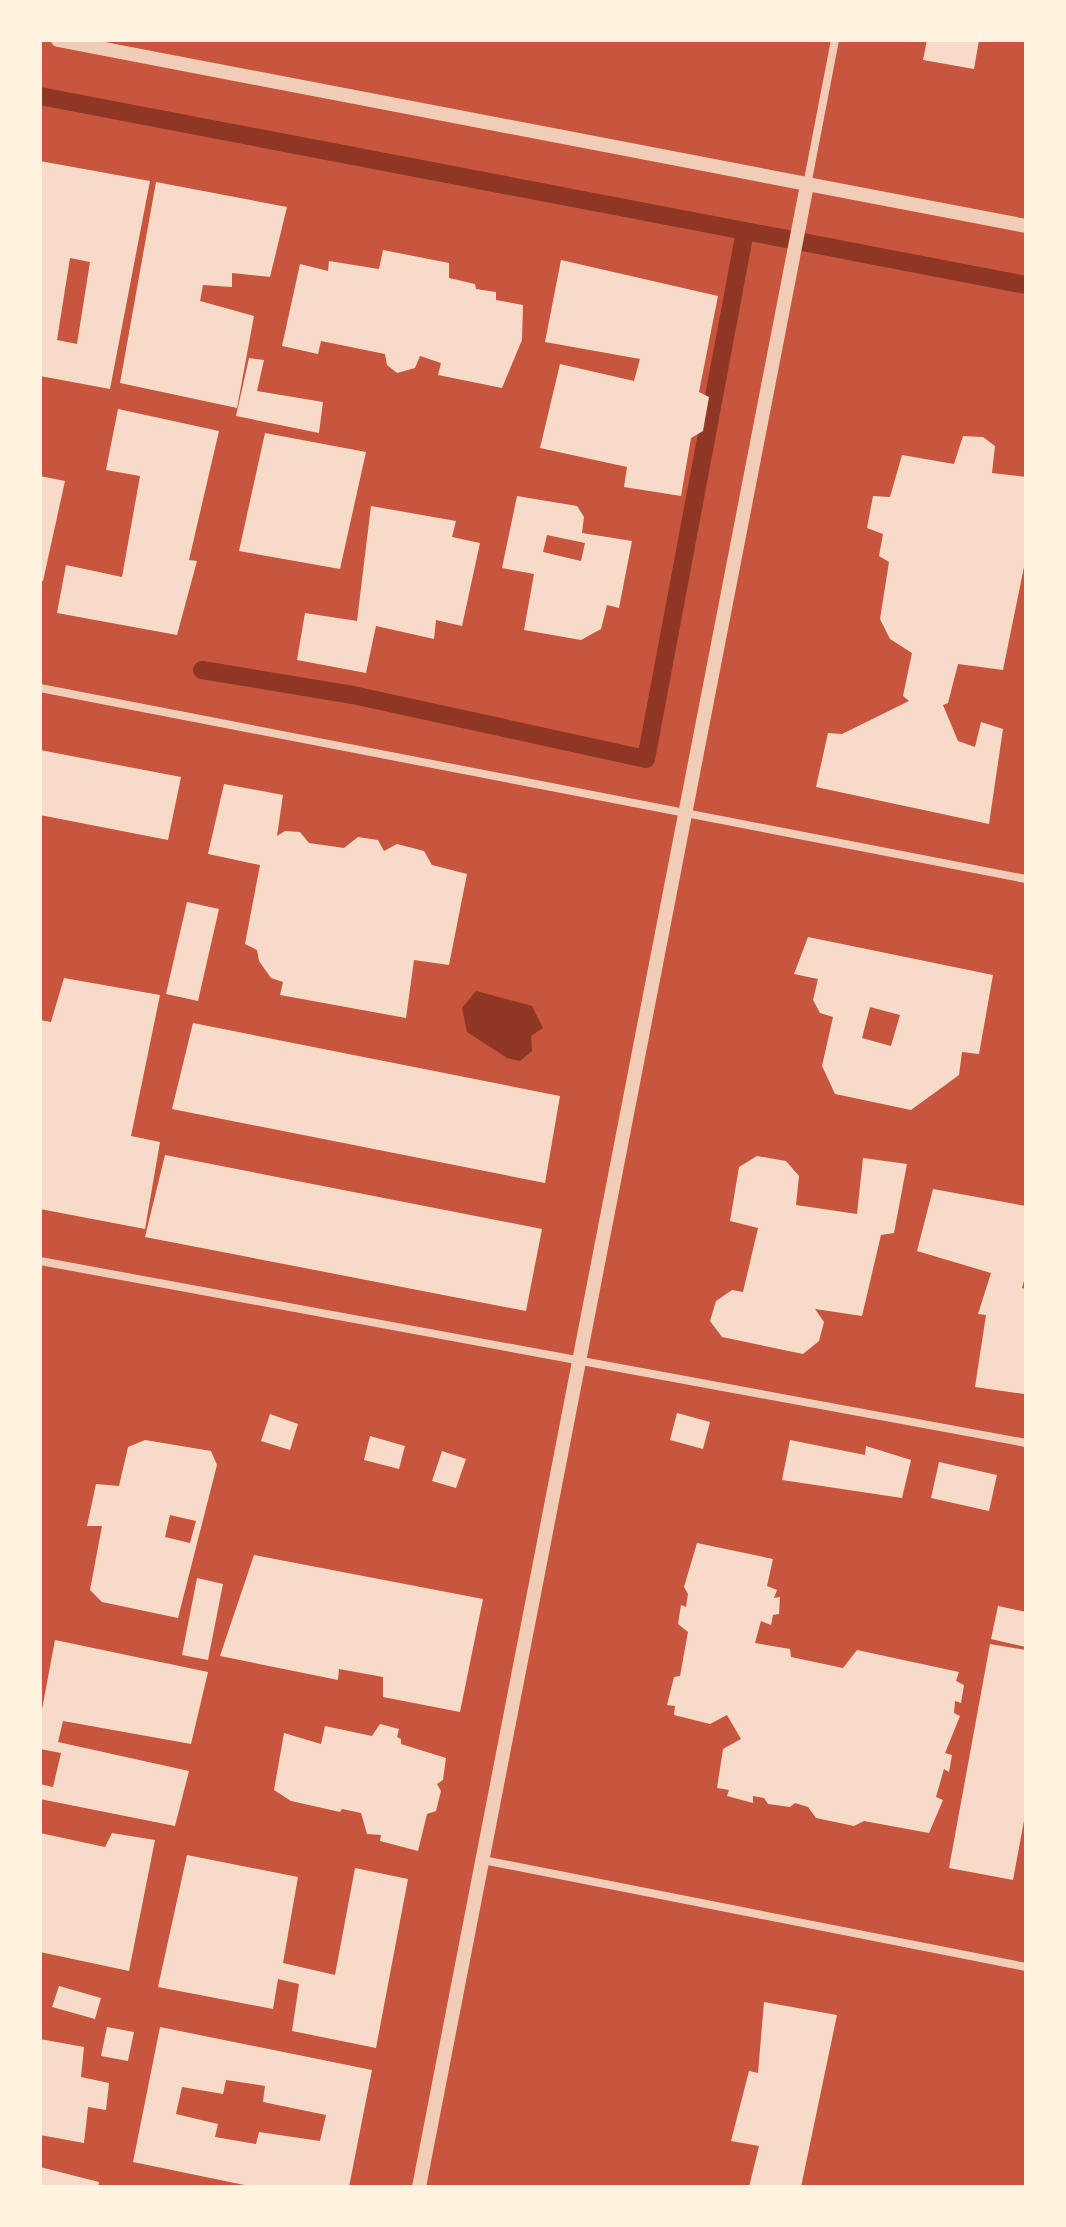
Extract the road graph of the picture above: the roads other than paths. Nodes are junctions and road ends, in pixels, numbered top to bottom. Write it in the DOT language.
graph roads {
  1 [pos="58,40"];
  2 [pos="835,40"];
  3 [pos="807,185"];
  4 [pos="1026,226"];
  5 [pos="40,688"];
  6 [pos="685,813"];
  7 [pos="1026,879"];
  8 [pos="40,1261"];
  9 [pos="580,1361"];
  10 [pos="1026,1443"];
  11 [pos="483,1860"];
  12 [pos="1026,1967"];
  13 [pos="419,2187"];
  1 -- 3 [label="street"];
  2 -- 3 [label="street"];
  3 -- 4 [label="street"];
  3 -- 6 [label="street"];
  5 -- 6 [label="street"];
  6 -- 7 [label="street"];
  6 -- 9 [label="street"];
  8 -- 9 [label="street"];
  9 -- 10 [label="street"];
  9 -- 11 [label="street"];
  11 -- 12 [label="street"];
  11 -- 13 [label="street"];
}
